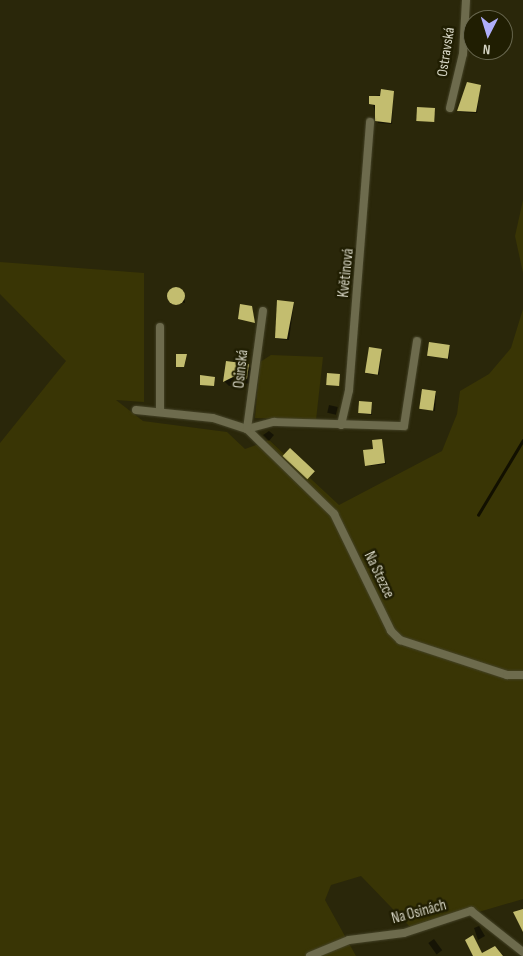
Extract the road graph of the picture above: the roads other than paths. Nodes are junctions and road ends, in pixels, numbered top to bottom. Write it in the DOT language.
graph roads {
  1 [pos="466,0"];
  2 [pos="450,108"];
  3 [pos="370,122"];
  4 [pos="263,312"];
  5 [pos="160,327"];
  6 [pos="417,341"];
  7 [pos="136,410"];
  8 [pos="160,412"];
  9 [pos="341,424"];
  10 [pos="247,429"];
  11 [pos="523,675"];
  12 [pos="523,952"];
  13 [pos="310,956"];
  1 -- 2 [label="street, Ostravská"];
  3 -- 9 [label="street, Květinová"];
  4 -- 10 [label="street, Osinská"];
  5 -- 8 [label="street"];
  6 -- 9 [label="street"];
  7 -- 8 [label="street, Na Stezce"];
  8 -- 10 [label="street, Na Stezce"];
  9 -- 10 [label="street"];
  10 -- 11 [label="street, Na Stezce"];
  12 -- 13 [label="street, Na Osinách"];
}
